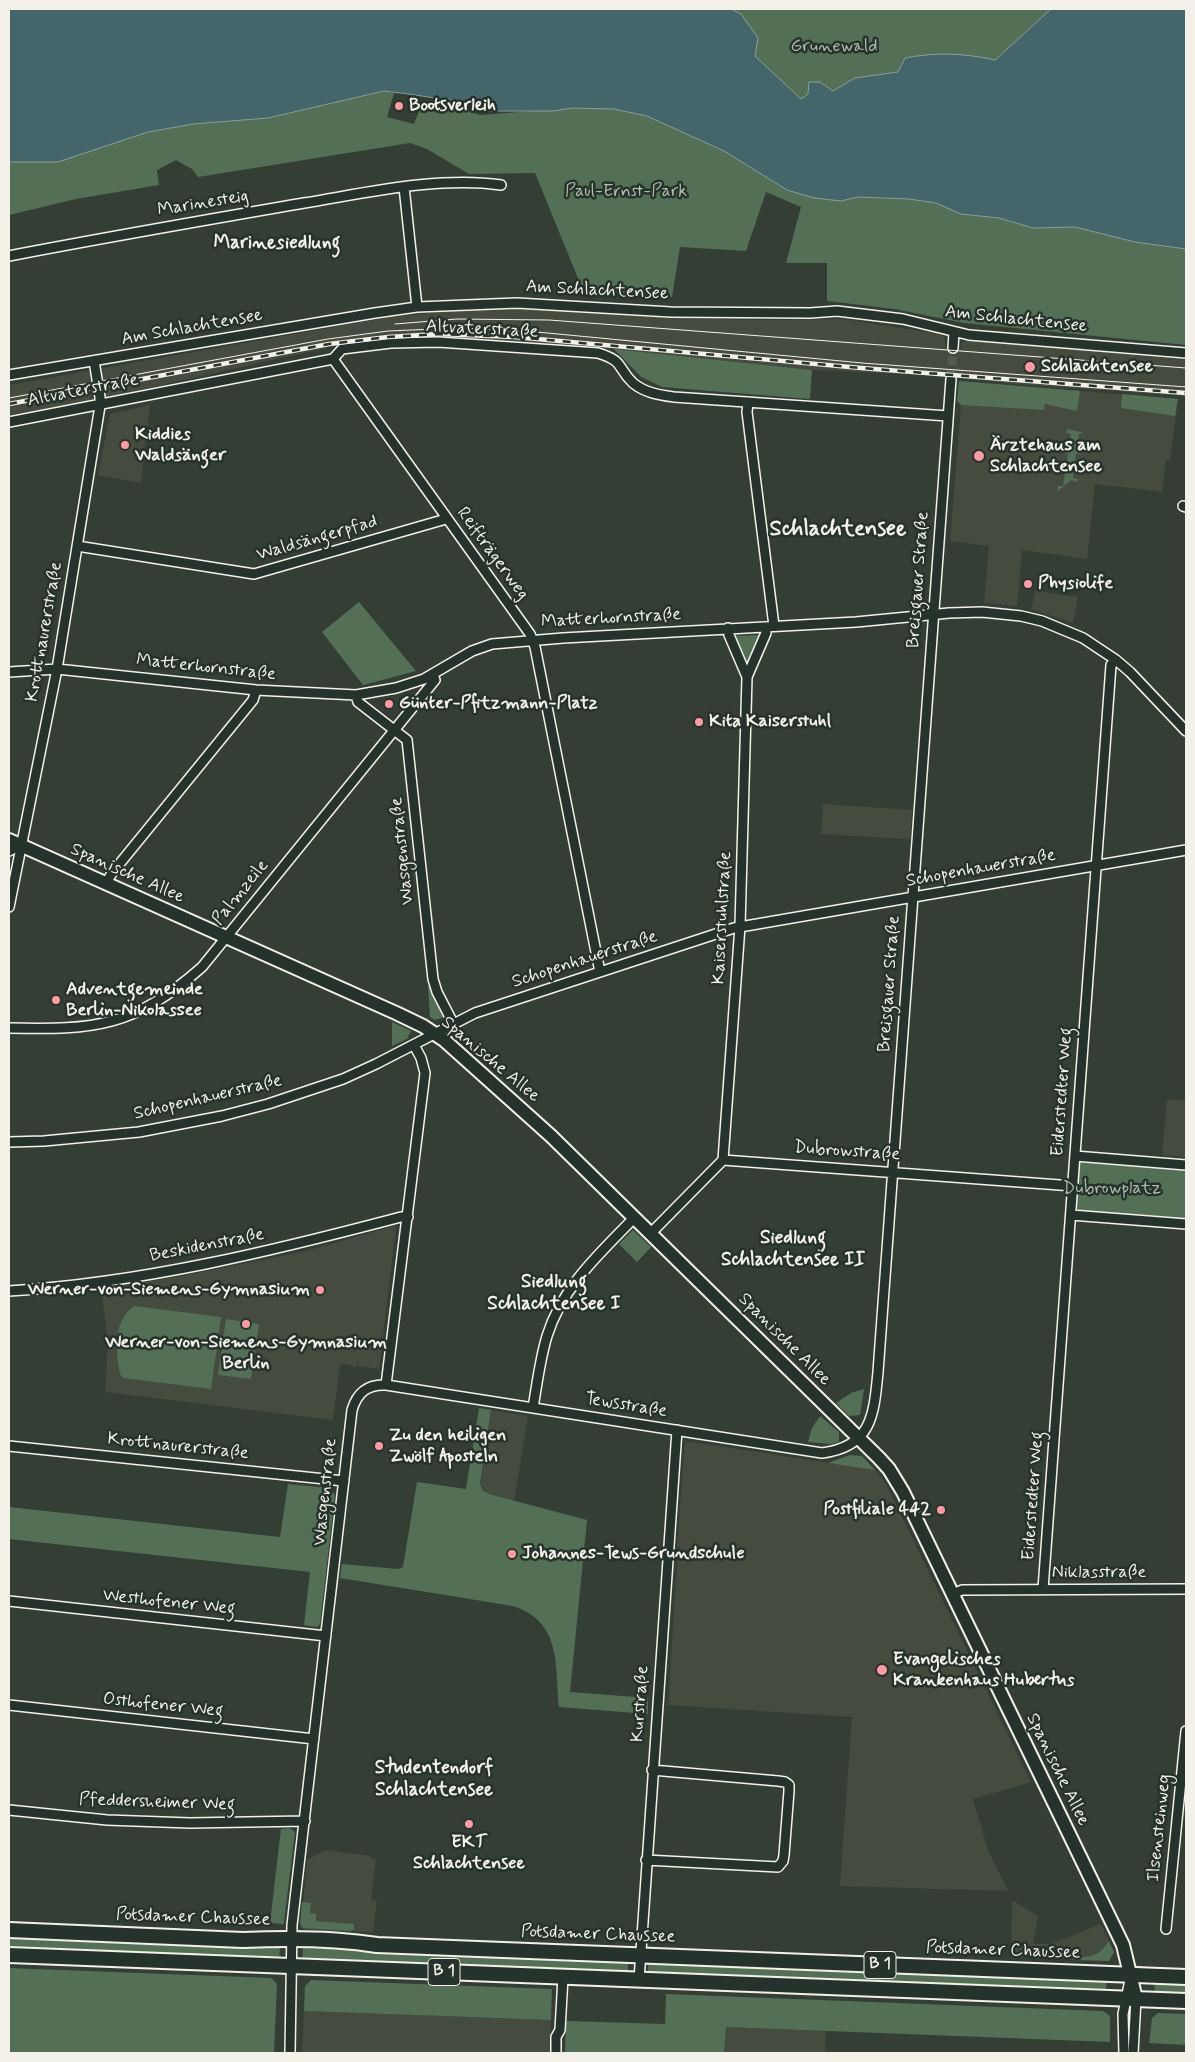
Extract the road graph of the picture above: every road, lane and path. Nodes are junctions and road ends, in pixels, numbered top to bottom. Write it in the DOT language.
graph roads {
  1 [pos="500,185"];
  2 [pos="404,187"];
  3 [pos="9,256"];
  4 [pos="417,307"];
  5 [pos="954,332"];
  6 [pos="953,348"];
  7 [pos="1186,353"];
  8 [pos="333,359"];
  9 [pos="94,361"];
  10 [pos="9,374"];
  11 [pos="951,378"];
  12 [pos="748,402"];
  13 [pos="100,406"];
  14 [pos="948,416"];
  15 [pos="9,422"];
  16 [pos="446,519"];
  17 [pos="77,546"];
  18 [pos="933,614"];
  19 [pos="770,626"];
  20 [pos="728,628"];
  21 [pos="532,640"];
  22 [pos="1116,660"];
  23 [pos="57,669"];
  24 [pos="9,672"];
  25 [pos="433,675"];
  26 [pos="747,677"];
  27 [pos="256,690"];
  28 [pos="356,695"];
  29 [pos="394,730"];
  30 [pos="1186,731"];
  31 [pos="12,845"];
  32 [pos="1186,850"];
  33 [pos="1096,866"];
  34 [pos="106,883"];
  35 [pos="912,897"];
  36 [pos="9,907"];
  37 [pos="740,926"];
  38 [pos="226,938"];
  39 [pos="600,972"];
  40 [pos="453,1023"];
  41 [pos="9,1028"];
  42 [pos="435,1034"];
  43 [pos="414,1045"];
  44 [pos="9,1142"];
  45 [pos="1075,1156"];
  46 [pos="723,1160"];
  47 [pos="1186,1165"];
  48 [pos="892,1172"];
  49 [pos="1073,1186"];
  50 [pos="1071,1215"];
  51 [pos="408,1216"];
  52 [pos="634,1218"];
  53 [pos="1186,1224"];
  54 [pos="650,1234"];
  55 [pos="9,1291"];
  56 [pos="386,1384"];
  57 [pos="533,1408"];
  58 [pos="678,1430"];
  59 [pos="858,1438"];
  60 [pos="9,1446"];
  61 [pos="344,1481"];
  62 [pos="1043,1589"];
  63 [pos="1186,1590"];
  64 [pos="953,1594"];
  65 [pos="9,1601"];
  66 [pos="326,1636"];
  67 [pos="9,1705"];
  68 [pos="1186,1731"];
  69 [pos="314,1739"];
  70 [pos="652,1770"];
  71 [pos="9,1810"];
  72 [pos="305,1821"];
  73 [pos="646,1860"];
  74 [pos="1166,1929"];
  75 [pos="9,1930"];
  76 [pos="292,1939"];
  77 [pos="9,1955"];
  78 [pos="640,1956"];
  79 [pos="291,1966"];
  80 [pos="1131,1975"];
  81 [pos="563,1977"];
  82 [pos="1186,1977"];
  83 [pos="639,1980"];
  84 [pos="1130,1999"];
  85 [pos="1186,2001"];
  86 [pos="290,2053"];
  87 [pos="556,2053"];
  88 [pos="1124,2053"];
  89 [pos="1133,2053"];
  1 -- 2 [label="street, Marinesteig"];
  2 -- 3 [label="street, Marinesteig"];
  2 -- 4 [label="street"];
  4 -- 5 [label="street, Am Schlachtensee"];
  4 -- 9 [label="street, Am Schlachtensee"];
  5 -- 6 [label="street"];
  5 -- 7 [label="street, Am Schlachtensee"];
  8 -- 12 [label="street, Altvaterstraße"];
  8 -- 13 [label="street, Altvaterstraße"];
  8 -- 16 [label="street, Reifträgerweg"];
  9 -- 10 [label="street, Am Schlachtensee"];
  9 -- 13 [label="street, Krottnaurerstraße"];
  11 -- 14 [label="street, Breisgauer Straße"];
  12 -- 14 [label="street, Altvaterstraße"];
  12 -- 19 [label="street, Kaiserstuhlstraße"];
  13 -- 15 [label="street, Altvaterstraße"];
  13 -- 17 [label="street, Krottnaurerstraße"];
  14 -- 18 [label="street, Breisgauer Straße"];
  16 -- 17 [label="street, Waldsängerpfad"];
  16 -- 21 [label="street, Reifträgerweg"];
  17 -- 23 [label="street, Krottnaurerstraße"];
  18 -- 19 [label="street, Matterhornstraße"];
  18 -- 22 [label="street, Matterhornstraße"];
  18 -- 35 [label="street, Breisgauer Straße"];
  19 -- 20 [label="street, Matterhornstraße"];
  19 -- 26 [label="street, Kaiserstuhlstraße"];
  20 -- 21 [label="street, Matterhornstraße"];
  20 -- 26 [label="street, Kaiserstuhlstraße"];
  21 -- 25 [label="street, Matterhornstraße"];
  21 -- 39 [label="street, Reifträgerweg"];
  22 -- 30 [label="street, Matterhornstraße"];
  22 -- 33 [label="street, Eiderstedter Weg"];
  23 -- 24 [label="street, Matterhornstraße"];
  23 -- 27 [label="street, Matterhornstraße"];
  23 -- 31 [label="street, Krottnaurerstraße"];
  25 -- 28 [label="street, Matterhornstraße"];
  25 -- 29 [label="street, Palmzeile"];
  26 -- 37 [label="street, Kaiserstuhlstraße"];
  27 -- 28 [label="street, Matterhornstraße"];
  27 -- 34 [label="street"];
  28 -- 29 [label="street, Wasgenstraße"];
  29 -- 38 [label="street, Palmzeile"];
  29 -- 40 [label="street, Wasgenstraße"];
  31 -- 34 [label="main road, Spanische Allee"];
  31 -- 36 [label="street, Krottnaurerstraße"];
  32 -- 33 [label="street, Schopenhauerstraße"];
  33 -- 35 [label="street, Schopenhauerstraße"];
  33 -- 45 [label="street, Eiderstedter Weg"];
  34 -- 38 [label="main road, Spanische Allee"];
  35 -- 37 [label="street, Schopenhauerstraße"];
  35 -- 48 [label="street, Breisgauer Straße"];
  37 -- 39 [label="street, Schopenhauerstraße"];
  37 -- 46 [label="street, Kaiserstuhlstraße"];
  38 -- 41 [label="street, Palmzeile"];
  38 -- 42 [label="main road, Spanische Allee"];
  39 -- 40 [label="street, Schopenhauerstraße"];
  40 -- 42 [label="street, Schopenhauerstraße"];
  42 -- 43 [label="street, Schopenhauerstraße"];
  42 -- 52 [label="main road, Spanische Allee"];
  43 -- 44 [label="street, Schopenhauerstraße"];
  43 -- 51 [label="street"];
  45 -- 47 [label="street"];
  45 -- 49 [label="street, Eiderstedter Weg"];
  46 -- 48 [label="street, Dubrowstraße"];
  46 -- 54 [label="street"];
  48 -- 49 [label="street, Dubrowstraße"];
  48 -- 59 [label="street, Breisgauer Straße"];
  49 -- 50 [label="street, Eiderstedter Weg"];
  50 -- 53 [label="street"];
  50 -- 62 [label="street, Eiderstedter Weg"];
  51 -- 55 [label="street, Beskidenstraße"];
  51 -- 56 [label="street"];
  52 -- 54 [label="main road, Spanische Allee"];
  52 -- 57 [label="street"];
  54 -- 59 [label="main road, Spanische Allee"];
  56 -- 57 [label="street, Tewsstraße"];
  56 -- 61 [label="street, Wasgenstraße"];
  57 -- 58 [label="street, Tewsstraße"];
  58 -- 59 [label="street, Tewsstraße"];
  58 -- 70 [label="street, Kurstraße"];
  59 -- 64 [label="main road, Spanische Allee"];
  60 -- 61 [label="street, Krottnaurerstraße"];
  61 -- 66 [label="street, Wasgenstraße"];
  62 -- 63 [label="street, Niklasstraße"];
  62 -- 64 [label="street, Niklasstraße"];
  64 -- 80 [label="main road, Spanische Allee"];
  65 -- 66 [label="street, Westhofener Weg"];
  66 -- 69 [label="street, Wasgenstraße"];
  67 -- 69 [label="street, Osthofener Weg"];
  68 -- 74 [label="street, Ilsensteinweg"];
  69 -- 72 [label="street, Wasgenstraße"];
  70 -- 73 [label="street, Kurstraße"];
  70 -- 73 [label="street"];
  71 -- 72 [label="street, Pfeddersheimer Weg"];
  72 -- 76 [label="street, Wasgenstraße"];
  73 -- 78 [label="street, Kurstraße"];
  75 -- 76 [label="main road, Potsdamer Chaussee / B 1"];
  76 -- 78 [label="main road, Potsdamer Chaussee / B 1"];
  76 -- 79 [label="street, Wasgenstraße"];
  77 -- 79 [label="main road, B 1"];
  78 -- 80 [label="main road, Potsdamer Chaussee / B 1"];
  78 -- 83 [label="street, Kurstraße"];
  79 -- 81 [label="main road, B 1"];
  79 -- 86 [label="street, Wasgenstraße"];
  80 -- 82 [label="main road, Potsdamer Chaussee / B 1"];
  80 -- 84 [label="main road, Spanische Allee"];
  81 -- 83 [label="main road, B 1"];
  81 -- 87 [label="street"];
  83 -- 84 [label="main road, B 1"];
  84 -- 85 [label="main road, B 1"];
  84 -- 88 [label="street"];
  84 -- 89 [label="street"];
}
